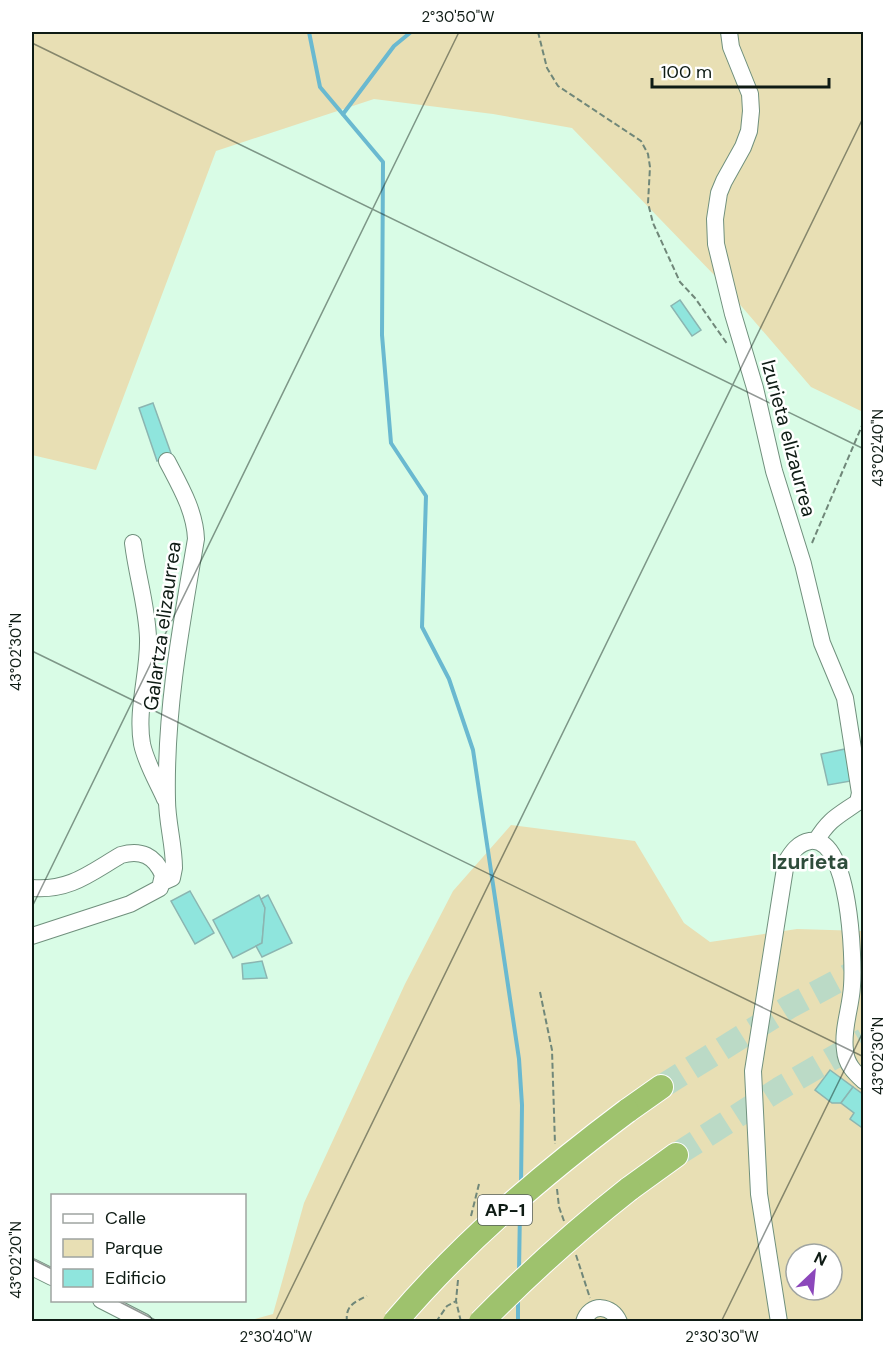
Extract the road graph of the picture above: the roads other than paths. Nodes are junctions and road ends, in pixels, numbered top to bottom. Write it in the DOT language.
graph roads {
  1 [pos="729,32"];
  2 [pos="167,461"];
  3 [pos="133,543"];
  4 [pos="167,802"];
  5 [pos="816,841"];
  6 [pos="163,882"];
  7 [pos="32,888"];
  8 [pos="32,936"];
  9 [pos="864,1081"];
  10 [pos="661,1087"];
  11 [pos="676,1155"];
  12 [pos="32,1267"];
  13 [pos="51,1276"];
  14 [pos="105,1302"];
  15 [pos="144,1322"];
  16 [pos="395,1322"];
  17 [pos="481,1322"];
  18 [pos="584,1322"];
  19 [pos="619,1322"];
  20 [pos="779,1322"];
  1 -- 5 [label="street, Izurieta elizaurrea"];
  2 -- 4 [label="street, Galartza elizaurrea"];
  3 -- 4 [label="street, Galartza elizaurrea"];
  4 -- 6 [label="street, Galartza elizaurrea"];
  5 -- 9 [label="street"];
  5 -- 20 [label="street"];
  6 -- 7 [label="street"];
  6 -- 8 [label="street"];
  10 -- 16 [label="highway, AP-1, bridge"];
  11 -- 17 [label="highway, bridge"];
  12 -- 13 [label="street"];
  14 -- 15 [label="street"];
  18 -- 19 [label="street"];
}
